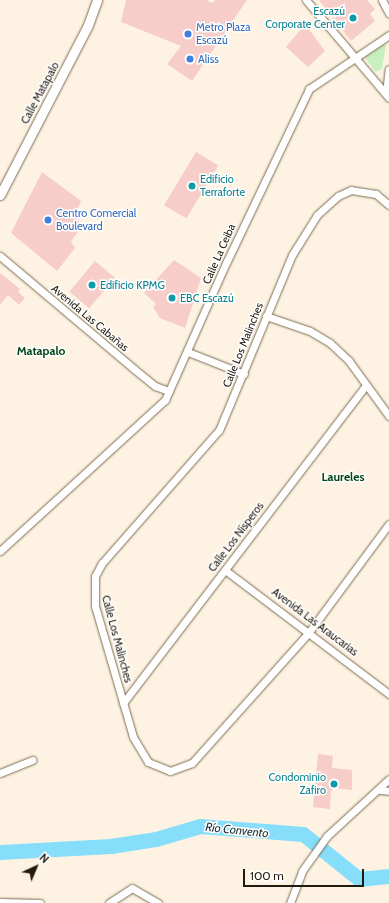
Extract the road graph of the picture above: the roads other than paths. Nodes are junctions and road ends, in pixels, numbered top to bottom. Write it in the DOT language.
graph roads {
  1 [pos="97,0"];
  2 [pos="306,0"];
  3 [pos="382,0"];
  4 [pos="389,13"];
  5 [pos="389,35"];
  6 [pos="354,56"];
  7 [pos="389,69"];
  8 [pos="387,95"];
  9 [pos="0,195"];
  10 [pos="389,205"];
  11 [pos="0,256"];
  12 [pos="266,316"];
  13 [pos="188,352"];
  14 [pos="244,374"];
  15 [pos="366,385"];
  16 [pos="169,391"];
  17 [pos="389,416"];
  18 [pos="389,524"];
  19 [pos="0,551"];
  20 [pos="225,570"];
  21 [pos="309,632"];
  22 [pos="389,694"];
  23 [pos="123,703"];
  24 [pos="33,760"];
  25 [pos="0,773"];
  26 [pos="389,779"];
  27 [pos="380,790"];
  28 [pos="389,791"];
  29 [pos="0,902"];
  30 [pos="40,903"];
  31 [pos="109,903"];
  32 [pos="158,903"];
  33 [pos="290,903"];
  1 -- 9 [label="street, Calle Matapalo"];
  2 -- 6 [label="street"];
  3 -- 4 [label="street"];
  5 -- 6 [label="street, Calle La Ceiba"];
  6 -- 8 [label="street"];
  6 -- 13 [label="street, Calle La Ceiba"];
  7 -- 8 [label="street"];
  10 -- 12 [label="street, Calle Los Malinches"];
  11 -- 16 [label="street, Avenida Las Cabañas"];
  12 -- 14 [label="street, Calle Los Malinches"];
  12 -- 15 [label="street"];
  13 -- 14 [label="street"];
  13 -- 16 [label="street, Calle La Ceiba"];
  14 -- 23 [label="street, Calle Los Malinches"];
  15 -- 17 [label="street"];
  15 -- 20 [label="street, Calle Los Nísperos"];
  16 -- 19 [label="street, Calle La Ceiba"];
  18 -- 21 [label="street, Calle Los Malinches"];
  20 -- 21 [label="street, Avenida Las Araucarias"];
  20 -- 23 [label="street, Calle Los Nísperos"];
  21 -- 22 [label="street, Avenida Las Araucarias"];
  21 -- 23 [label="street, Calle Los Malinches"];
  24 -- 25 [label="street"];
  26 -- 27 [label="street"];
  27 -- 28 [label="street"];
  27 -- 33 [label="street"];
  29 -- 30 [label="street"];
  31 -- 32 [label="street"];
}
